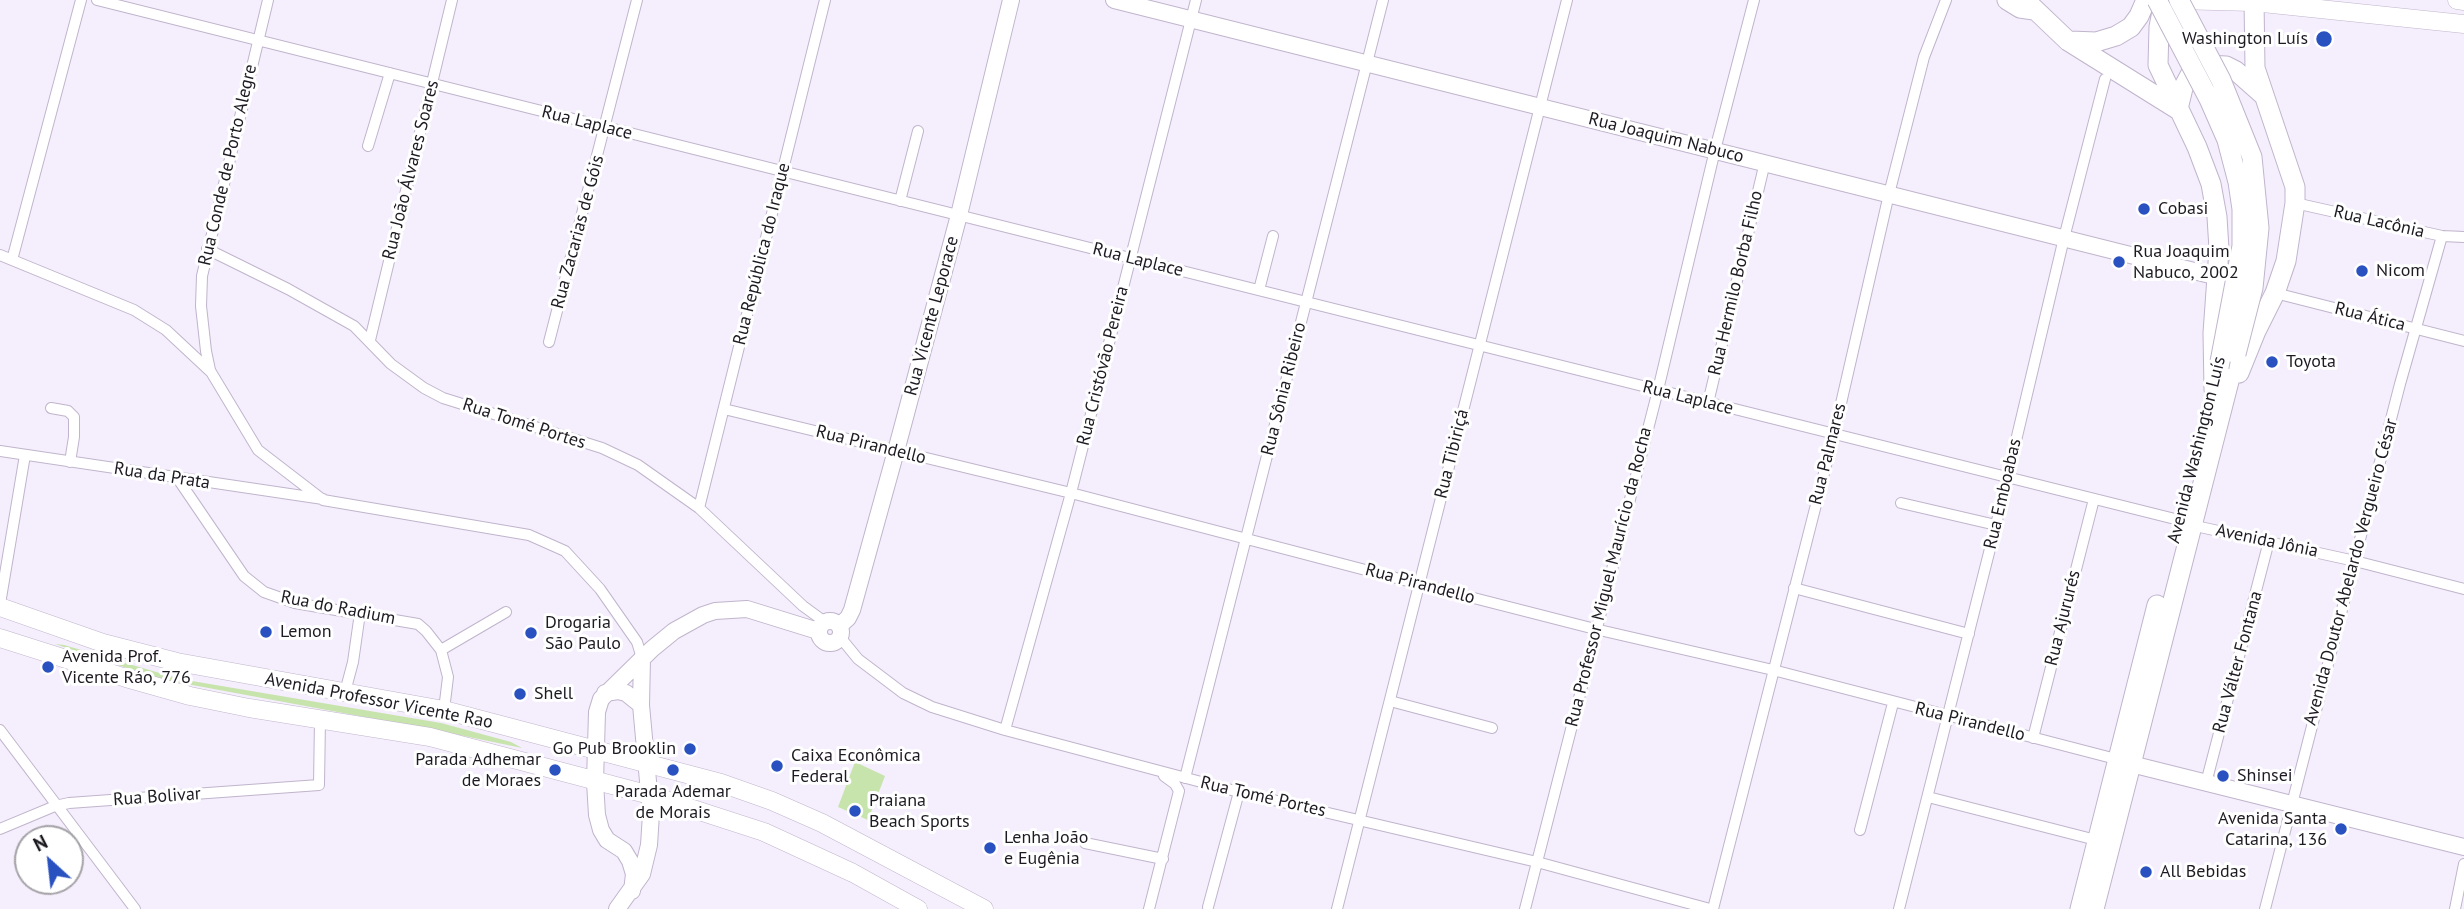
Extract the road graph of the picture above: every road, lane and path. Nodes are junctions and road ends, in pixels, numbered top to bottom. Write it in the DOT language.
graph roads {
  1 [pos="81,0"];
  2 [pos="97,0"];
  3 [pos="268,0"];
  4 [pos="452,0"];
  5 [pos="637,0"];
  6 [pos="825,0"];
  7 [pos="1011,0"];
  8 [pos="1114,0"];
  9 [pos="1196,0"];
  10 [pos="1382,0"];
  11 [pos="1567,0"];
  12 [pos="1754,0"];
  13 [pos="1946,0"];
  14 [pos="2007,0"];
  15 [pos="2146,0"];
  16 [pos="2157,0"];
  17 [pos="2164,0"];
  18 [pos="2177,0"];
  19 [pos="2457,0"];
  20 [pos="2253,1"];
  21 [pos="2464,1"];
  22 [pos="2029,5"];
  23 [pos="1192,19"];
  24 [pos="2464,24"];
  25 [pos="258,40"];
  26 [pos="2068,41"];
  27 [pos="1367,63"];
  28 [pos="390,73"];
  29 [pos="2105,79"];
  30 [pos="431,84"];
  31 [pos="2262,95"];
  32 [pos="1540,106"];
  33 [pos="2178,109"];
  34 [pos="604,127"];
  35 [pos="918,131"];
  36 [pos="368,146"];
  37 [pos="1715,150"];
  38 [pos="1765,163"];
  39 [pos="781,171"];
  40 [pos="1889,194"];
  41 [pos="900,201"];
  42 [pos="2295,203"];
  43 [pos="959,215"];
  44 [pos="1273,236"];
  45 [pos="2442,236"];
  46 [pos="2064,237"];
  47 [pos="2464,237"];
  48 [pos="207,249"];
  49 [pos="0,256"];
  50 [pos="1131,258"];
  51 [pos="12,260"];
  52 [pos="2218,276"];
  53 [pos="1259,290"];
  54 [pos="2275,293"];
  55 [pos="1306,302"];
  56 [pos="2417,328"];
  57 [pos="370,340"];
  58 [pos="2464,341"];
  59 [pos="549,342"];
  60 [pos="1479,346"];
  61 [pos="211,372"];
  62 [pos="1658,390"];
  63 [pos="2220,390"];
  64 [pos="1708,403"];
  65 [pos="51,408"];
  66 [pos="724,409"];
  67 [pos="1834,434"];
  68 [pos="0,451"];
  69 [pos="896,451"];
  70 [pos="25,455"];
  71 [pos="70,462"];
  72 [pos="2007,477"];
  73 [pos="178,479"];
  74 [pos="1071,493"];
  75 [pos="2094,499"];
  76 [pos="323,500"];
  77 [pos="1901,503"];
  78 [pos="699,508"];
  79 [pos="2185,523"];
  80 [pos="1996,525"];
  81 [pos="1246,537"];
  82 [pos="2269,541"];
  83 [pos="2355,561"];
  84 [pos="1419,584"];
  85 [pos="1794,588"];
  86 [pos="2464,589"];
  87 [pos="0,606"];
  88 [pos="803,606"];
  89 [pos="506,612"];
  90 [pos="360,613"];
  91 [pos="793,624"];
  92 [pos="831,629"];
  93 [pos="1595,629"];
  94 [pos="1969,634"];
  95 [pos="0,638"];
  96 [pos="665,639"];
  97 [pos="441,650"];
  98 [pos="642,658"];
  99 [pos="1773,670"];
  100 [pos="643,682"];
  101 [pos="345,692"];
  102 [pos="605,693"];
  103 [pos="1390,701"];
  104 [pos="1893,703"];
  105 [pos="641,705"];
  106 [pos="444,710"];
  107 [pos="1948,715"];
  108 [pos="320,719"];
  109 [pos="1492,728"];
  110 [pos="0,730"];
  111 [pos="1005,730"];
  112 [pos="2033,738"];
  113 [pos="596,750"];
  114 [pos="2124,761"];
  115 [pos="647,762"];
  116 [pos="1155,769"];
  117 [pos="1185,778"];
  118 [pos="595,782"];
  119 [pos="2206,783"];
  120 [pos="1239,792"];
  121 [pos="650,795"];
  122 [pos="1928,797"];
  123 [pos="2290,803"];
  124 [pos="55,806"];
  125 [pos="1360,820"];
  126 [pos="0,829"];
  127 [pos="1860,830"];
  128 [pos="2096,840"];
  129 [pos="1085,843"];
  130 [pos="649,845"];
  131 [pos="2464,847"];
  132 [pos="624,851"];
  133 [pos="1163,859"];
  134 [pos="1537,862"];
  135 [pos="2464,864"];
  136 [pos="632,891"];
  137 [pos="1208,907"];
  138 [pos="135,909"];
  139 [pos="617,909"];
  140 [pos="918,909"];
  141 [pos="984,909"];
  142 [pos="1149,909"];
  143 [pos="1337,909"];
  144 [pos="1524,909"];
  145 [pos="1711,909"];
  146 [pos="1899,909"];
  147 [pos="2080,909"];
  148 [pos="2094,909"];
  149 [pos="2264,909"];
  150 [pos="2455,909"];
  1 -- 51 [label="street"];
  2 -- 25 [label="street, Rua Laplace"];
  3 -- 25 [label="street, Rua Conde de Porto Alegre"];
  4 -- 30 [label="street, Rua João Álvares Soares"];
  5 -- 34 [label="street, Rua Zacarias de Góis"];
  6 -- 39 [label="street, Rua República do Iraque"];
  7 -- 43 [label="street, Rua Vicente Leporace"];
  8 -- 23 [label="street, Rua Joaquim Nabuco"];
  9 -- 23 [label="street, Rua Cristóvão Pereira"];
  10 -- 27 [label="street, Rua Sônia Ribeiro"];
  11 -- 32 [label="street, Rua Tibiriçá"];
  12 -- 37 [label="street, Rua Professor Miguel Maurício da Rocha"];
  13 -- 40 [label="street, Rua Palmares"];
  14 -- 22 [label="highway"];
  15 -- 26 [label="highway"];
  16 -- 63 [label="highway, Avenida Washington Luís, bridge"];
  17 -- 33 [label="highway"];
  18 -- 20 [label="main road"];
  18 -- 63 [label="highway, Avenida Washington Luís, bridge"];
  19 -- 21 [label="main road"];
  20 -- 24 [label="main road"];
  20 -- 31 [label="highway"];
  22 -- 26 [label="highway"];
  23 -- 27 [label="street, Rua Joaquim Nabuco"];
  23 -- 50 [label="street, Rua Cristóvão Pereira"];
  25 -- 28 [label="street, Rua Laplace"];
  25 -- 48 [label="street, Rua Conde de Porto Alegre"];
  26 -- 33 [label="highway"];
  27 -- 32 [label="street, Rua Joaquim Nabuco"];
  27 -- 55 [label="street, Rua Sônia Ribeiro"];
  28 -- 30 [label="street, Rua Laplace"];
  28 -- 36 [label="street"];
  29 -- 46 [label="street, Rua Emboabas"];
  30 -- 34 [label="street, Rua Laplace"];
  30 -- 57 [label="street, Rua João Álvares Soares"];
  31 -- 33 [label="highway"];
  31 -- 42 [label="highway"];
  32 -- 37 [label="street, Rua Joaquim Nabuco"];
  32 -- 60 [label="street, Rua Tibiriçá"];
  33 -- 52 [label="highway"];
  34 -- 39 [label="street, Rua Laplace"];
  34 -- 59 [label="street, Rua Zacarias de Góis"];
  35 -- 41 [label="street"];
  37 -- 38 [label="street, Rua Joaquim Nabuco"];
  37 -- 62 [label="street, Rua Professor Miguel Maurício da Rocha"];
  38 -- 40 [label="street, Rua Joaquim Nabuco"];
  38 -- 64 [label="street, Rua Hermilo Borba Filho"];
  39 -- 41 [label="street, Rua Laplace"];
  39 -- 66 [label="street, Rua República do Iraque"];
  40 -- 46 [label="street, Rua Joaquim Nabuco"];
  40 -- 67 [label="street, Rua Palmares"];
  41 -- 43 [label="street, Rua Laplace"];
  42 -- 45 [label="street, Rua Lacônia"];
  42 -- 54 [label="highway"];
  43 -- 50 [label="street, Rua Laplace"];
  43 -- 69 [label="street, Rua Vicente Leporace"];
  44 -- 53 [label="street"];
  45 -- 47 [label="street, Rua Lacônia"];
  45 -- 56 [label="street, Avenida Doutor Abelardo Vergueiro César"];
  46 -- 52 [label="street, Rua Joaquim Nabuco"];
  46 -- 72 [label="street, Rua Emboabas"];
  48 -- 57 [label="street, Rua Tomé Portes"];
  48 -- 61 [label="street, Rua Conde de Porto Alegre"];
  49 -- 51 [label="street"];
  50 -- 53 [label="street, Rua Laplace"];
  50 -- 74 [label="street, Rua Cristóvão Pereira"];
  51 -- 61 [label="street"];
  52 -- 63 [label="highway"];
  53 -- 55 [label="street, Rua Laplace"];
  54 -- 56 [label="street, Rua Ática"];
  54 -- 63 [label="highway"];
  55 -- 60 [label="street, Rua Laplace"];
  55 -- 81 [label="street, Rua Sônia Ribeiro"];
  56 -- 58 [label="street, Rua Ática"];
  56 -- 83 [label="street, Avenida Doutor Abelardo Vergueiro César"];
  57 -- 78 [label="street, Rua Tomé Portes"];
  60 -- 62 [label="street, Rua Laplace"];
  60 -- 84 [label="street, Rua Tibiriçá"];
  61 -- 76 [label="street"];
  62 -- 64 [label="street, Rua Laplace"];
  62 -- 93 [label="street, Rua Professor Miguel Maurício da Rocha"];
  63 -- 79 [label="highway, Avenida Washington Luís"];
  64 -- 67 [label="street, Rua Laplace"];
  65 -- 71 [label="street"];
  66 -- 69 [label="street, Rua Pirandello"];
  66 -- 78 [label="street, Rua República do Iraque"];
  67 -- 72 [label="street, Rua Laplace"];
  67 -- 85 [label="street, Rua Palmares"];
  68 -- 70 [label="street, Rua da Prata"];
  69 -- 74 [label="street, Rua Pirandello"];
  69 -- 92 [label="street, Rua Vicente Leporace"];
  70 -- 71 [label="street, Rua da Prata"];
  70 -- 87 [label="street"];
  71 -- 73 [label="street, Rua da Prata"];
  72 -- 75 [label="street, Rua Laplace"];
  72 -- 80 [label="street, Rua Emboabas"];
  73 -- 76 [label="street, Rua da Prata"];
  73 -- 90 [label="street, Rua do Radium"];
  74 -- 81 [label="street, Rua Pirandello"];
  74 -- 111 [label="street, Rua Cristóvão Pereira"];
  75 -- 79 [label="street, Rua Laplace"];
  75 -- 112 [label="street, Rua Ajururés"];
  76 -- 98 [label="street, Rua da Prata"];
  77 -- 80 [label="street"];
  78 -- 88 [label="street, Rua Tomé Portes"];
  79 -- 82 [label="street, Avenida Jônia"];
  79 -- 114 [label="highway, Avenida Washington Luís"];
  80 -- 94 [label="street, Rua Emboabas"];
  81 -- 84 [label="street, Rua Pirandello"];
  81 -- 117 [label="street, Rua Sônia Ribeiro"];
  82 -- 83 [label="street, Avenida Jônia"];
  82 -- 119 [label="street, Rua Válter Fontana"];
  83 -- 86 [label="street, Avenida Jônia"];
  83 -- 123 [label="street, Avenida Doutor Abelardo Vergueiro César"];
  84 -- 93 [label="street, Rua Pirandello"];
  84 -- 103 [label="street, Rua Tibiriçá"];
  85 -- 94 [label="street"];
  85 -- 99 [label="street, Rua Palmares"];
  87 -- 101 [label="main road, Avenida Professor Vicente Rao"];
  88 -- 91 [label="street"];
  88 -- 92 [label="street, Rua Tomé Portes"];
  89 -- 97 [label="street"];
  90 -- 97 [label="street, Rua do Radium"];
  90 -- 101 [label="street"];
  91 -- 92 [label="street"];
  91 -- 96 [label="street"];
  92 -- 111 [label="street, Rua Tomé Portes"];
  93 -- 99 [label="street, Rua Pirandello"];
  93 -- 134 [label="street, Rua Professor Miguel Maurício da Rocha"];
  94 -- 107 [label="street, Rua Emboabas"];
  95 -- 108 [label="main road, Avenida Professor Vicente Rao"];
  96 -- 98 [label="street"];
  96 -- 100 [label="street"];
  97 -- 106 [label="street"];
  98 -- 100 [label="street"];
  98 -- 102 [label="street"];
  99 -- 104 [label="street, Rua Pirandello"];
  99 -- 145 [label="street, Rua Palmares"];
  100 -- 105 [label="street"];
  101 -- 106 [label="main road, Avenida Professor Vicente Rao"];
  102 -- 105 [label="street"];
  102 -- 113 [label="street"];
  103 -- 109 [label="street"];
  103 -- 125 [label="street, Rua Tibiriçá"];
  104 -- 107 [label="street, Rua Pirandello"];
  104 -- 127 [label="street"];
  105 -- 115 [label="street"];
  106 -- 113 [label="main road, Avenida Professor Vicente Rao"];
  107 -- 112 [label="street, Rua Pirandello"];
  107 -- 122 [label="street, Rua Emboabas"];
  108 -- 118 [label="main road, Avenida Professor Vicente Rao"];
  108 -- 124 [label="street, Rua Bolivar"];
  110 -- 124 [label="street"];
  111 -- 116 [label="street, Rua Tomé Portes"];
  112 -- 114 [label="street, Rua Pirandello"];
  113 -- 115 [label="main road, Avenida Professor Vicente Rao"];
  113 -- 118 [label="street"];
  114 -- 119 [label="street"];
  114 -- 128 [label="highway, Avenida Washington Luís"];
  114 -- 148 [label="highway, Avenida Washington Luís"];
  115 -- 121 [label="street"];
  115 -- 141 [label="main road, Avenida Professor Vicente Rao"];
  116 -- 117 [label="street, Rua Tomé Portes"];
  116 -- 133 [label="street"];
  117 -- 120 [label="street, Rua Tomé Portes"];
  118 -- 121 [label="main road, Avenida Professor Vicente Rao"];
  118 -- 132 [label="street"];
  119 -- 123 [label="street"];
  120 -- 125 [label="street, Rua Tomé Portes"];
  120 -- 137 [label="street"];
  121 -- 130 [label="street"];
  121 -- 140 [label="main road, Avenida Professor Vicente Rao"];
  122 -- 128 [label="street"];
  122 -- 146 [label="street, Rua Emboabas"];
  123 -- 131 [label="street"];
  123 -- 149 [label="street, Avenida Doutor Abelardo Vergueiro César"];
  124 -- 126 [label="street, Rua Bolivar"];
  124 -- 138 [label="street"];
  125 -- 134 [label="street, Rua Tomé Portes"];
  125 -- 143 [label="street, Rua Tibiriçá"];
  128 -- 147 [label="highway, Avenida Washington Luís"];
  129 -- 133 [label="street"];
  130 -- 132 [label="street"];
  130 -- 136 [label="street"];
  132 -- 136 [label="street"];
  133 -- 142 [label="street"];
  134 -- 144 [label="street, Rua Professor Miguel Maurício da Rocha"];
  134 -- 145 [label="street, Rua Tomé Portes"];
  135 -- 150 [label="street"];
  136 -- 139 [label="street"];
}
